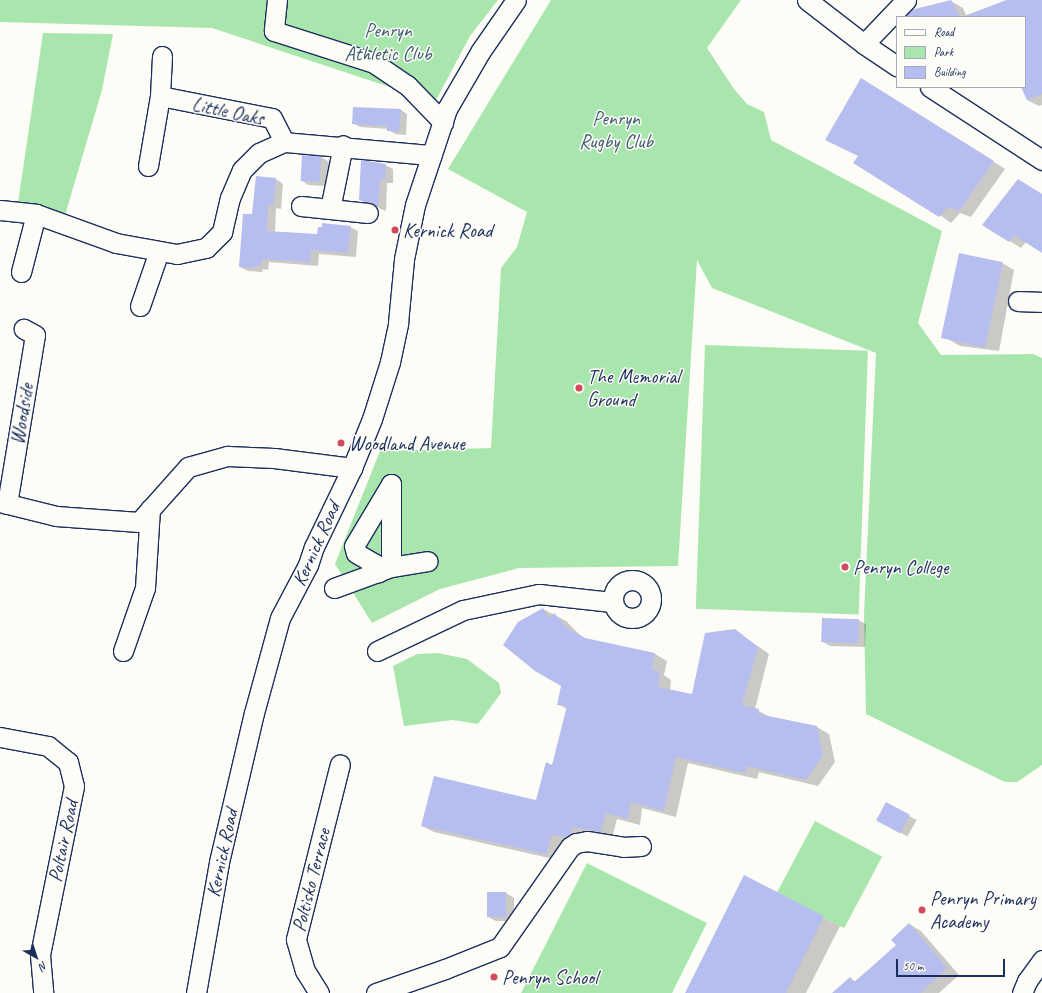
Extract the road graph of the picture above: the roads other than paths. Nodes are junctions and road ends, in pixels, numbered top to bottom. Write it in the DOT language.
graph roads {
  1 [pos="278,0"];
  2 [pos="516,0"];
  3 [pos="807,0"];
  4 [pos="906,0"];
  5 [pos="864,44"];
  6 [pos="162,56"];
  7 [pos="896,65"];
  8 [pos="932,88"];
  9 [pos="160,96"];
  10 [pos="442,122"];
  11 [pos="284,142"];
  12 [pos="344,145"];
  13 [pos="431,155"];
  14 [pos="1042,160"];
  15 [pos="148,166"];
  16 [pos="301,206"];
  17 [pos="330,209"];
  18 [pos="0,210"];
  19 [pos="368,213"];
  20 [pos="36,214"];
  21 [pos="159,251"];
  22 [pos="21,272"];
  23 [pos="1018,300"];
  24 [pos="1042,302"];
  25 [pos="140,306"];
  26 [pos="24,329"];
  27 [pos="352,468"];
  28 [pos="4,503"];
  29 [pos="150,509"];
  30 [pos="428,561"];
  31 [pos="334,588"];
  32 [pos="612,602"];
  33 [pos="123,651"];
  34 [pos="378,651"];
  35 [pos="0,737"];
  36 [pos="340,764"];
  37 [pos="641,846"];
  38 [pos="1042,960"];
  39 [pos="43,993"];
  40 [pos="196,993"];
  41 [pos="319,993"];
  42 [pos="376,993"];
  43 [pos="1022,993"];
  1 -- 10 [label="street"];
  2 -- 10 [label="street, Kernick Road"];
  3 -- 5 [label="street"];
  4 -- 5 [label="street"];
  5 -- 7 [label="street"];
  6 -- 9 [label="street"];
  8 -- 14 [label="street"];
  9 -- 11 [label="street, Little Oaks"];
  9 -- 15 [label="street"];
  10 -- 13 [label="street, Kernick Road"];
  11 -- 12 [label="street, Little Oaks"];
  11 -- 21 [label="street, Little Oaks"];
  12 -- 13 [label="street, Little Oaks"];
  12 -- 17 [label="street"];
  13 -- 27 [label="street, Kernick Road"];
  16 -- 17 [label="street"];
  17 -- 19 [label="street"];
  18 -- 20 [label="street, Little Oaks"];
  20 -- 21 [label="street, Little Oaks"];
  20 -- 22 [label="street"];
  21 -- 25 [label="street"];
  23 -- 24 [label="street"];
  26 -- 28 [label="street, Woodside"];
  27 -- 29 [label="street"];
  27 -- 40 [label="street, Kernick Road"];
  28 -- 29 [label="street"];
  29 -- 33 [label="street"];
  30 -- 31 [label="street"];
  32 -- 34 [label="street"];
  35 -- 39 [label="street, Poltair Road"];
  36 -- 41 [label="street, Poltisko Terrace"];
  37 -- 42 [label="street"];
  38 -- 43 [label="street"];
}
